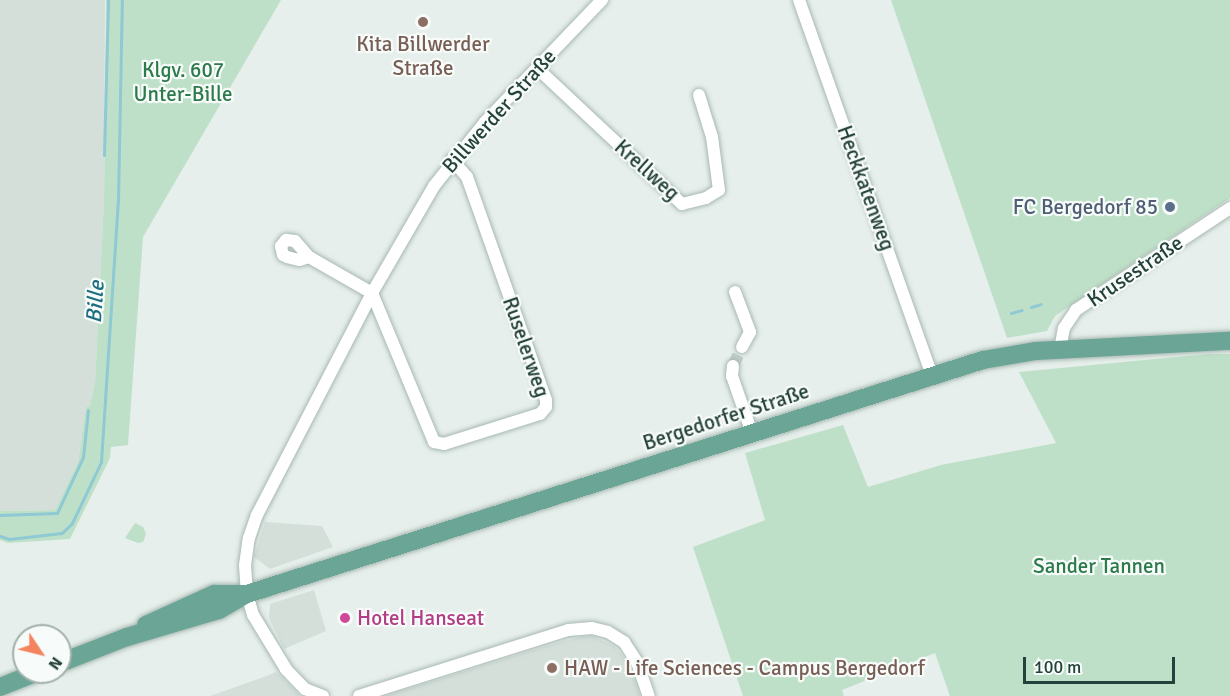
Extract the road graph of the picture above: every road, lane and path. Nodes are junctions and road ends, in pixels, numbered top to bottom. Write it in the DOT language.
graph roads {
  1 [pos="602,0"];
  2 [pos="799,0"];
  3 [pos="537,68"];
  4 [pos="699,95"];
  5 [pos="452,160"];
  6 [pos="1230,208"];
  7 [pos="309,257"];
  8 [pos="735,292"];
  9 [pos="372,293"];
  10 [pos="1230,341"];
  11 [pos="742,347"];
  12 [pos="1060,350"];
  13 [pos="733,366"];
  14 [pos="932,376"];
  15 [pos="752,433"];
  16 [pos="247,594"];
  17 [pos="72,659"];
  18 [pos="323,696"];
  19 [pos="359,696"];
  20 [pos="649,696"];
  1 -- 3 [label="street, Billwerder Straße"];
  2 -- 14 [label="street, Heckkatenweg"];
  3 -- 4 [label="street, Krellweg"];
  3 -- 5 [label="street, Billwerder Straße"];
  5 -- 9 [label="street, Billwerder Straße"];
  5 -- 9 [label="street, Ruselerweg"];
  6 -- 12 [label="street, Krusestraße"];
  7 -- 9 [label="street"];
  8 -- 11 [label="street"];
  9 -- 16 [label="street, Billwerder Straße"];
  10 -- 12 [label="main road, Bergedorfer Straße"];
  12 -- 14 [label="main road, Bergedorfer Straße"];
  13 -- 15 [label="street"];
  14 -- 15 [label="main road, Bergedorfer Straße"];
  15 -- 16 [label="main road, Bergedorfer Straße"];
  16 -- 17 [label="main road, Bergedorfer Straße"];
  16 -- 18 [label="street, Billwerder Straße"];
  19 -- 20 [label="street"];
}
